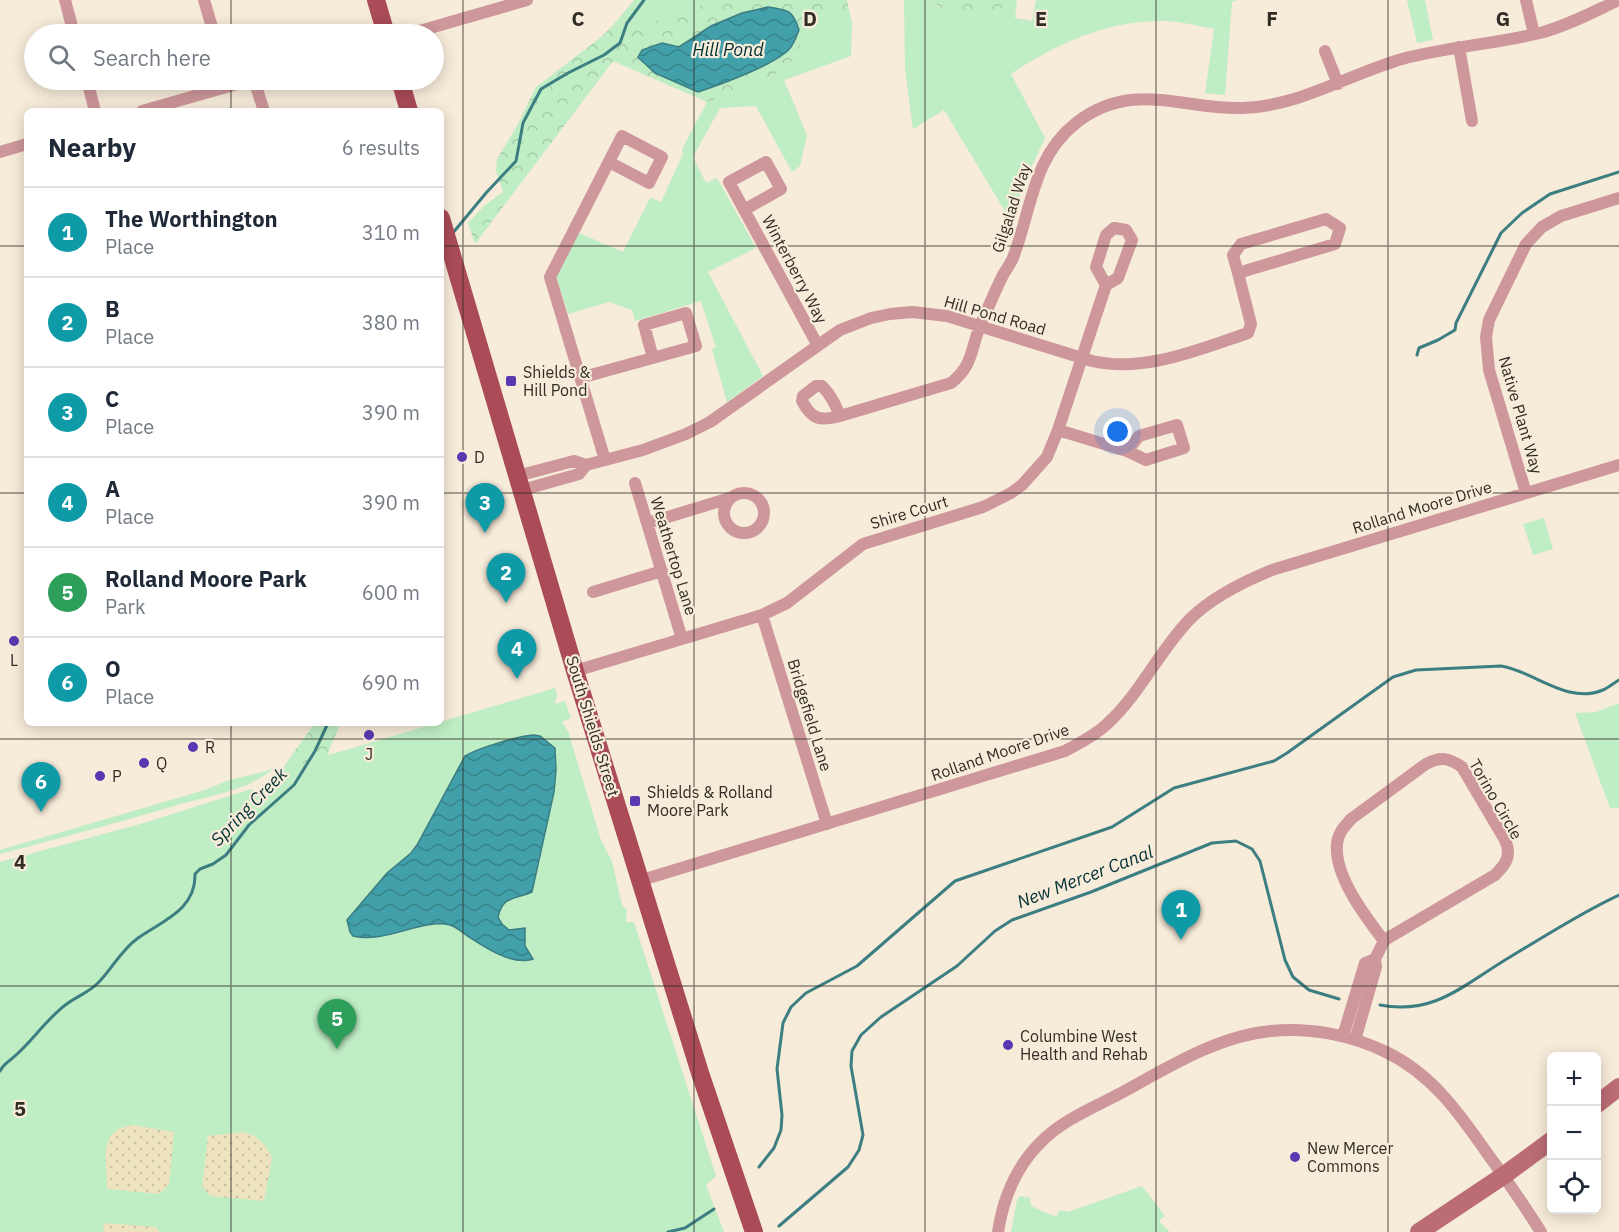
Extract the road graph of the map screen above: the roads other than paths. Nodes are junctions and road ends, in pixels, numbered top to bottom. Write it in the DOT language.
graph roads {
  1 [pos="64,0"];
  2 [pos="204,0"];
  3 [pos="376,0"];
  4 [pos="527,0"];
  5 [pos="1526,0"];
  6 [pos="1619,0"];
  7 [pos="71,24"];
  8 [pos="211,24"];
  9 [pos="383,24"];
  10 [pos="444,24"];
  11 [pos="1533,34"];
  12 [pos="1459,47"];
  13 [pos="1325,51"];
  14 [pos="1338,84"];
  15 [pos="90,90"];
  16 [pos="206,90"];
  17 [pos="257,90"];
  18 [pos="403,90"];
  19 [pos="94,108"];
  20 [pos="151,108"];
  21 [pos="263,108"];
  22 [pos="408,108"];
  23 [pos="1472,121"];
  24 [pos="24,145"];
  25 [pos="0,152"];
  26 [pos="609,162"];
  27 [pos="1619,198"];
  28 [pos="744,210"];
  29 [pos="444,227"];
  30 [pos="1238,273"];
  31 [pos="1106,285"];
  32 [pos="980,326"];
  33 [pos="817,344"];
  34 [pos="652,358"];
  35 [pos="1081,358"];
  36 [pos="580,378"];
  37 [pos="840,416"];
  38 [pos="1058,430"];
  39 [pos="1127,451"];
  40 [pos="605,460"];
  41 [pos="1619,465"];
  42 [pos="520,483"];
  43 [pos="635,483"];
  44 [pos="1526,493"];
  45 [pos="730,498"];
  46 [pos="648,523"];
  47 [pos="662,571"];
  48 [pos="593,591"];
  49 [pos="762,615"];
  50 [pos="682,639"];
  51 [pos="575,671"];
  52 [pos="827,824"];
  53 [pos="642,880"];
  54 [pos="1384,941"];
  55 [pos="1349,1038"];
  56 [pos="1619,1087"];
  57 [pos="1601,1101"];
  58 [pos="1547,1143"];
  59 [pos="1503,1176"];
  60 [pos="754,1232"];
  61 [pos="998,1232"];
  62 [pos="1419,1232"];
  63 [pos="1541,1232"];
  1 -- 7 [label="street"];
  2 -- 8 [label="street"];
  3 -- 9 [label="main road"];
  4 -- 10 [label="street"];
  5 -- 11 [label="street"];
  6 -- 11 [label="street, Gilgalad Way"];
  11 -- 12 [label="street, Gilgalad Way"];
  12 -- 14 [label="street, Gilgalad Way"];
  12 -- 23 [label="street"];
  13 -- 14 [label="street"];
  14 -- 32 [label="street, Gilgalad Way"];
  15 -- 19 [label="street"];
  16 -- 20 [label="street"];
  17 -- 21 [label="street"];
  18 -- 22 [label="main road"];
  24 -- 25 [label="street"];
  26 -- 36 [label="street"];
  27 -- 44 [label="street, Native Plant Way"];
  28 -- 33 [label="street, Winterberry Way"];
  29 -- 42 [label="main road, South Shields Street"];
  30 -- 30 [label="street"];
  30 -- 35 [label="street, Hill Pond Road"];
  31 -- 35 [label="street, Shire Court"];
  32 -- 33 [label="street, Hill Pond Road"];
  32 -- 35 [label="street, Hill Pond Road"];
  32 -- 37 [label="street, Gilgalad Way"];
  33 -- 40 [label="street, Hill Pond Road"];
  34 -- 34 [label="street"];
  34 -- 36 [label="street"];
  35 -- 38 [label="street, Shire Court"];
  36 -- 40 [label="street"];
  38 -- 39 [label="street"];
  38 -- 49 [label="street, Shire Court"];
  40 -- 42 [label="street, Hill Pond Road"];
  41 -- 44 [label="street, Rolland Moore Drive"];
  42 -- 51 [label="main road, South Shields Street"];
  43 -- 46 [label="street, Weathertop Lane"];
  44 -- 52 [label="street, Rolland Moore Drive"];
  45 -- 46 [label="street"];
  46 -- 47 [label="street, Weathertop Lane"];
  47 -- 48 [label="street"];
  47 -- 50 [label="street, Weathertop Lane"];
  49 -- 50 [label="street, Shire Court"];
  49 -- 52 [label="street, Bridgefield Lane"];
  50 -- 51 [label="street, Shire Court"];
  51 -- 53 [label="main road, South Shields Street"];
  52 -- 53 [label="street, Rolland Moore Drive"];
  53 -- 60 [label="main road, South Shields Street"];
  54 -- 54 [label="street, Torino Circle"];
  54 -- 55 [label="street, Torino Circle"];
  55 -- 59 [label="street"];
  55 -- 61 [label="street"];
  56 -- 57 [label="street"];
  58 -- 59 [label="street"];
  59 -- 62 [label="street"];
  59 -- 63 [label="street"];
}
